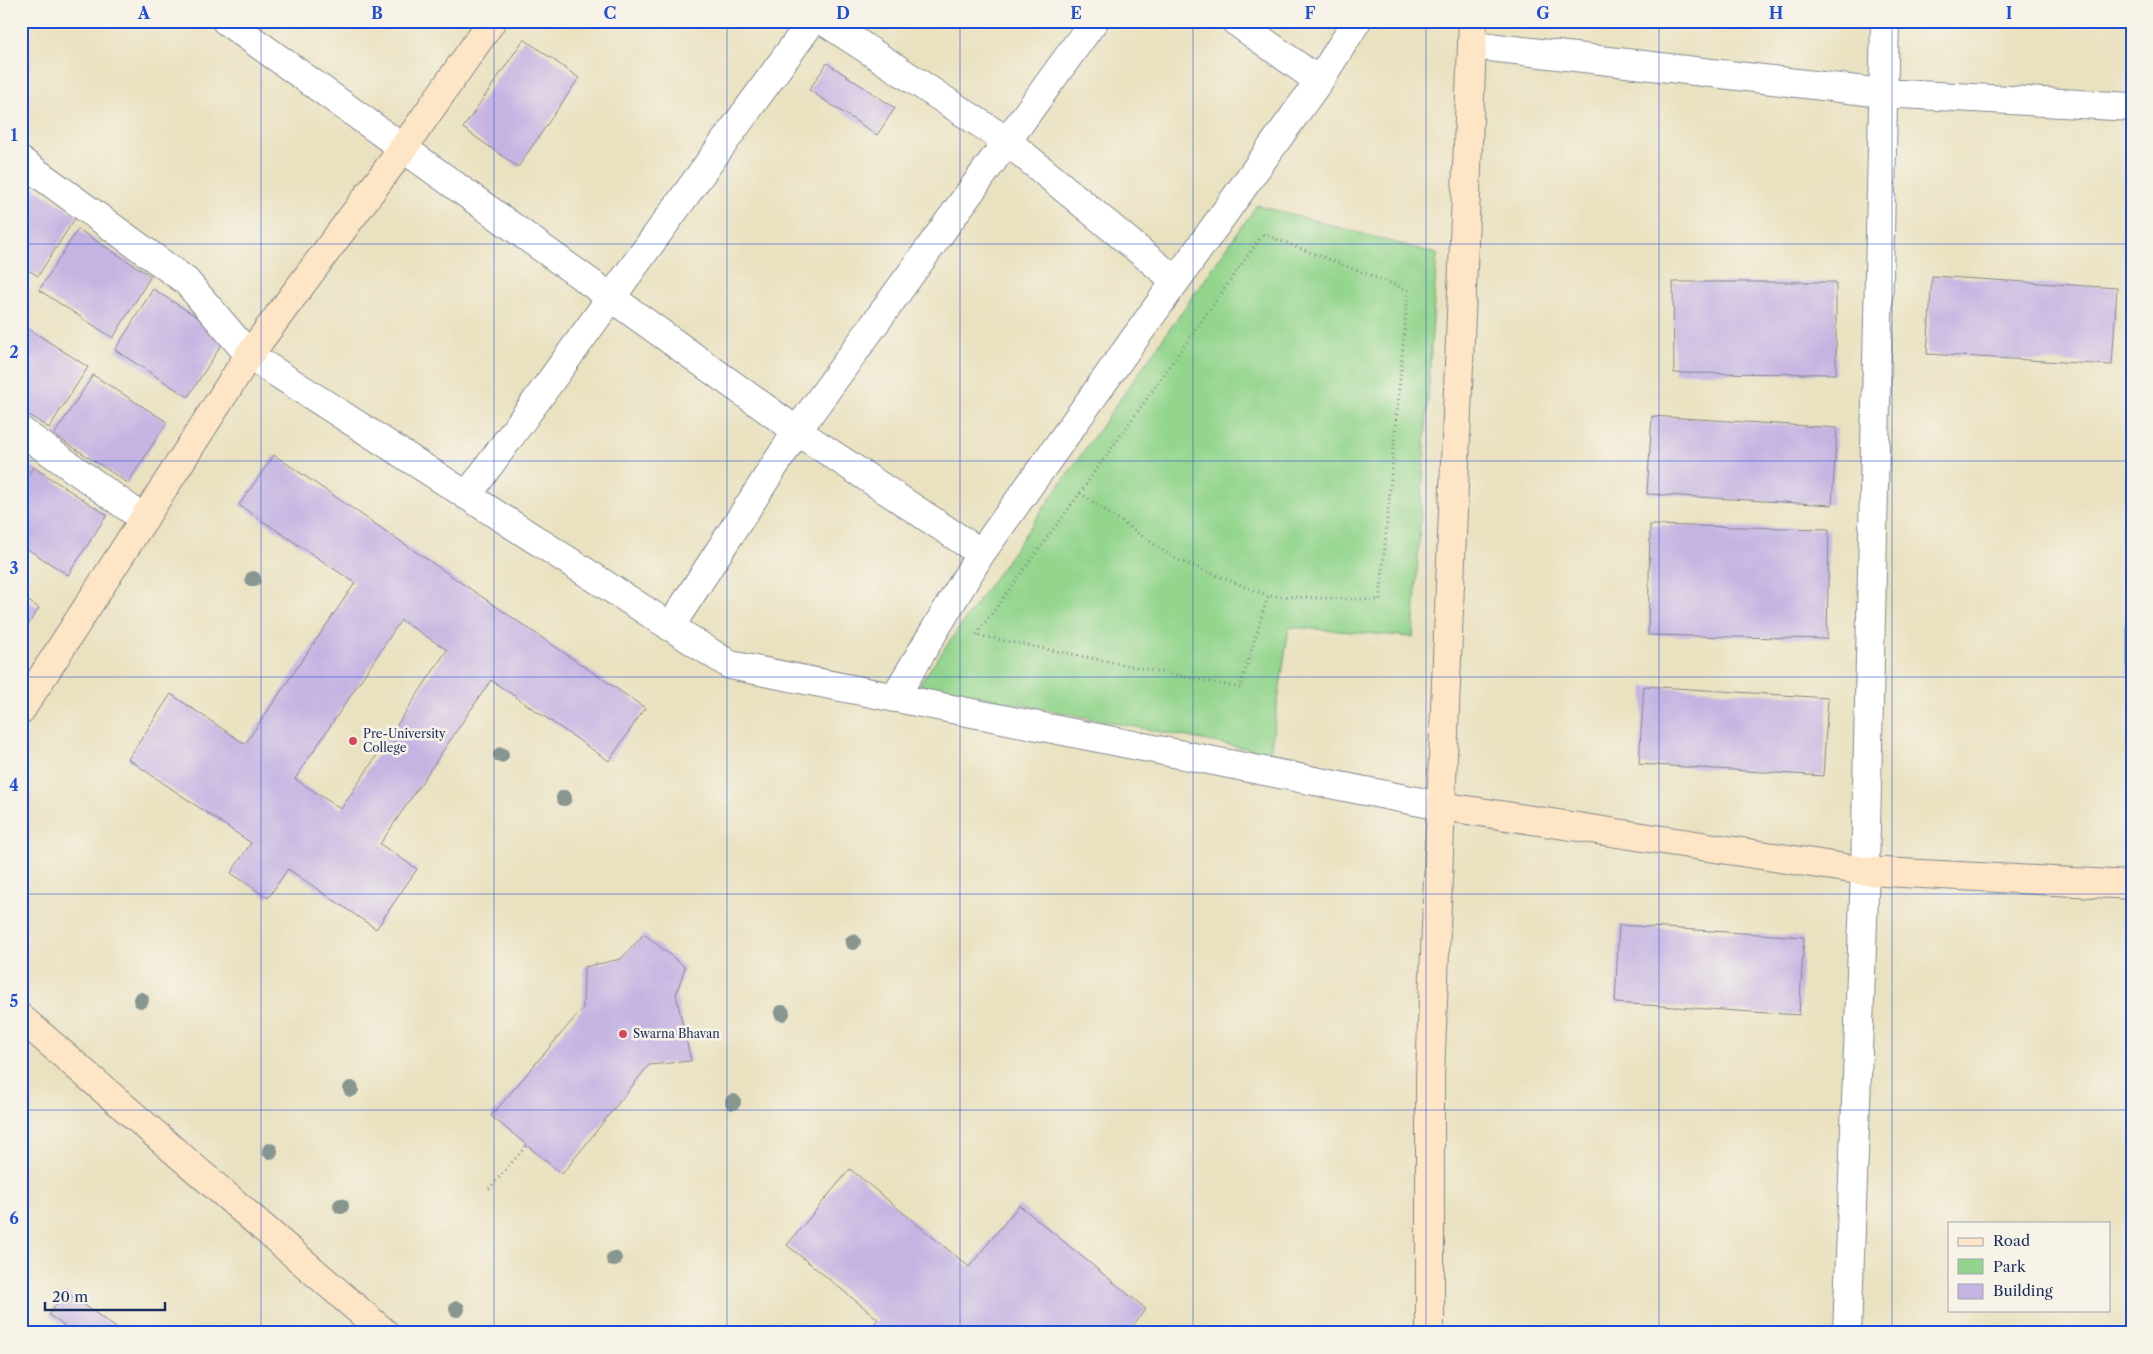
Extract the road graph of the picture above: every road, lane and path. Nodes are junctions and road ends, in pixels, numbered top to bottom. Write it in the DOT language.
graph roads {
  1 [pos="226,21"];
  2 [pos="492,21"];
  3 [pos="812,21"];
  4 [pos="824,21"];
  5 [pos="1094,21"];
  6 [pos="1235,21"];
  7 [pos="1357,21"];
  8 [pos="1885,21"];
  9 [pos="1473,33"];
  10 [pos="1319,81"];
  11 [pos="1883,93"];
  12 [pos="2132,107"];
  13 [pos="1007,141"];
  14 [pos="404,147"];
  15 [pos="21,161"];
  16 [pos="1176,280"];
  17 [pos="610,298"];
  18 [pos="249,355"];
  19 [pos="21,431"];
  20 [pos="796,431"];
  21 [pos="1080,493"];
  22 [pos="467,496"];
  23 [pos="144,519"];
  24 [pos="981,553"];
  25 [pos="1268,596"];
  26 [pos="670,627"];
  27 [pos="894,698"];
  28 [pos="21,710"];
  29 [pos="1441,806"];
  30 [pos="1865,871"];
  31 [pos="2132,885"];
  32 [pos="21,1018"];
  33 [pos="526,1145"];
  34 [pos="489,1189"];
  35 [pos="385,1333"];
  36 [pos="1430,1333"];
  37 [pos="1848,1333"];
  1 -- 14 [label="street"];
  2 -- 14 [label="street"];
  3 -- 17 [label="street"];
  4 -- 13 [label="street"];
  5 -- 13 [label="street"];
  6 -- 10 [label="street"];
  7 -- 10 [label="street"];
  8 -- 11 [label="street"];
  9 -- 11 [label="street"];
  9 -- 29 [label="street"];
  10 -- 16 [label="street"];
  11 -- 12 [label="street"];
  11 -- 30 [label="street"];
  13 -- 16 [label="street"];
  13 -- 20 [label="street"];
  14 -- 17 [label="street"];
  14 -- 18 [label="street"];
  15 -- 18 [label="street"];
  16 -- 24 [label="street"];
  17 -- 20 [label="street"];
  17 -- 22 [label="street"];
  18 -- 22 [label="street"];
  18 -- 23 [label="street"];
  19 -- 23 [label="street"];
  20 -- 24 [label="street"];
  20 -- 26 [label="street"];
  21 -- 25 [label="path"];
  21 -- 25 [label="path"];
  21 -- 25 [label="path"];
  22 -- 26 [label="street"];
  23 -- 28 [label="street"];
  24 -- 27 [label="street"];
  26 -- 27 [label="street"];
  27 -- 29 [label="street"];
  29 -- 30 [label="street"];
  29 -- 36 [label="street"];
  30 -- 31 [label="street"];
  30 -- 37 [label="street"];
  32 -- 35 [label="street"];
  33 -- 34 [label="path"];
}
